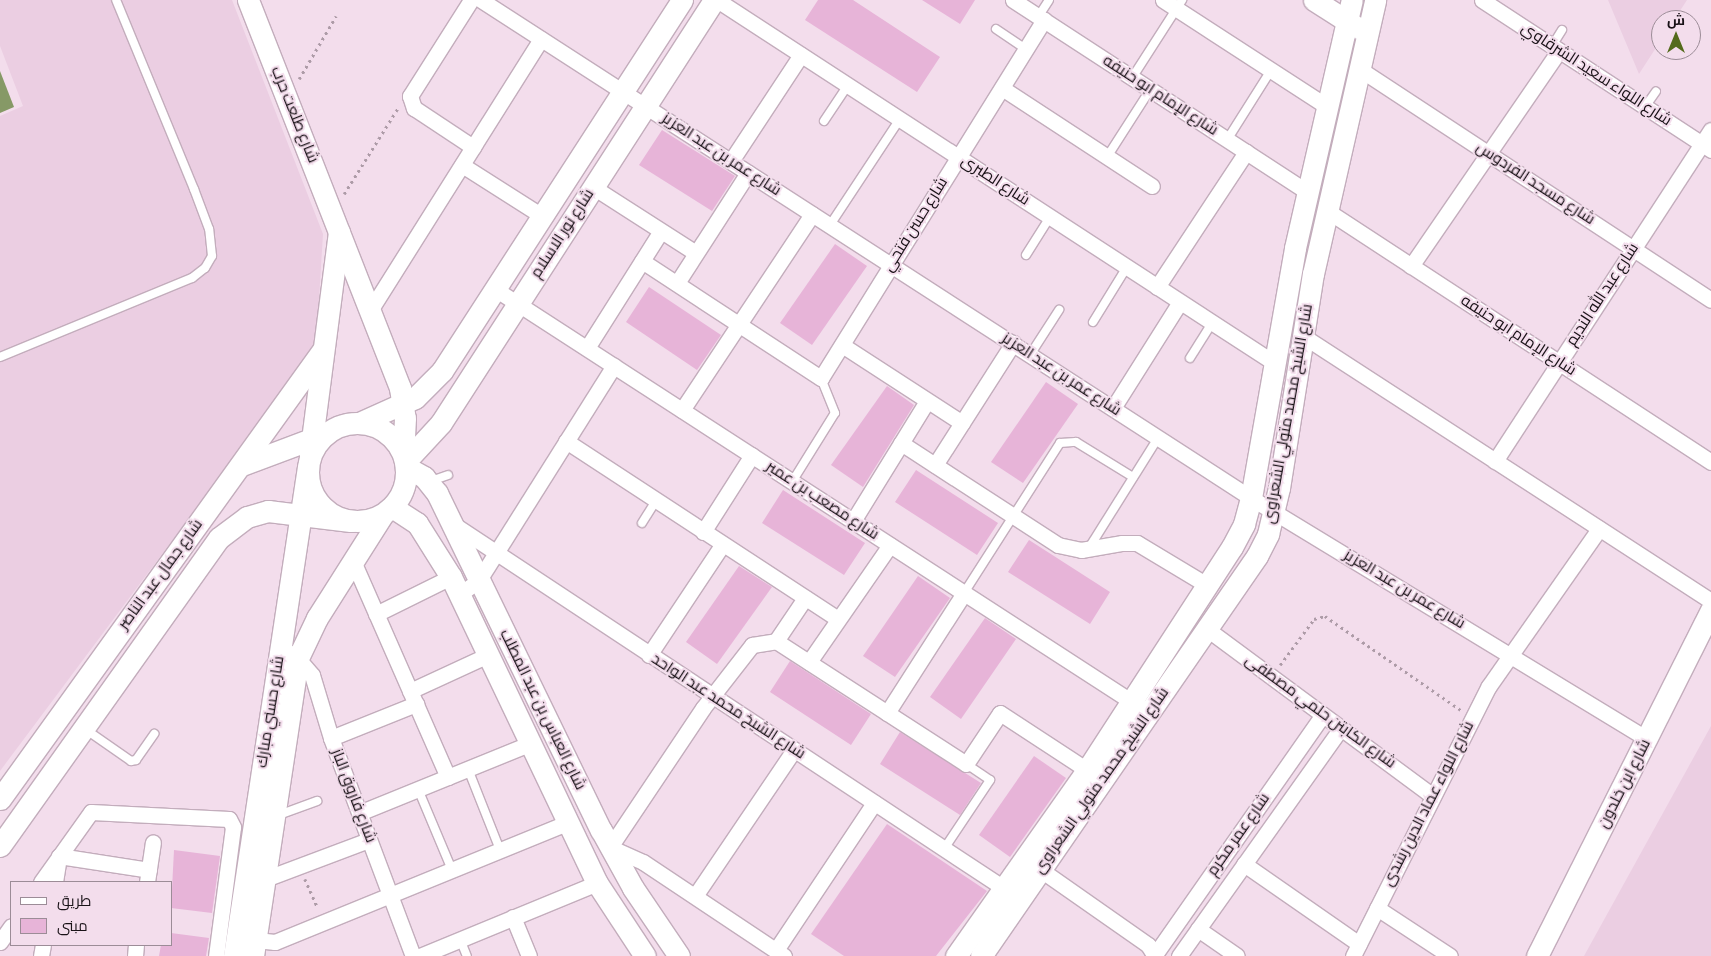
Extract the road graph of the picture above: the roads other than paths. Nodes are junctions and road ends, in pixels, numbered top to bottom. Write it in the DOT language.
graph roads {
  1 [pos="116,0"];
  2 [pos="248,0"];
  3 [pos="471,0"];
  4 [pos="481,0"];
  5 [pos="682,0"];
  6 [pos="715,0"];
  7 [pos="1013,0"];
  8 [pos="1049,0"];
  9 [pos="1163,0"];
  10 [pos="1314,0"];
  11 [pos="1352,0"];
  12 [pos="1482,0"];
  13 [pos="1369,3"];
  14 [pos="1180,4"];
  15 [pos="1041,19"];
  16 [pos="1347,22"];
  17 [pos="996,29"];
  18 [pos="1562,30"];
  19 [pos="1366,34"];
  20 [pos="541,39"];
  21 [pos="1555,48"];
  22 [pos="1026,49"];
  23 [pos="801,54"];
  24 [pos="1358,68"];
  25 [pos="1271,70"];
  26 [pos="1132,78"];
  27 [pos="848,85"];
  28 [pos="1002,88"];
  29 [pos="1150,90"];
  30 [pos="1656,91"];
  31 [pos="623,92"];
  32 [pos="645,106"];
  33 [pos="1326,106"];
  34 [pos="1645,107"];
  35 [pos="900,120"];
  36 [pos="824,121"];
  37 [pos="1711,130"];
  38 [pos="1226,140"];
  39 [pos="473,147"];
  40 [pos="1706,147"];
  41 [pos="1246,152"];
  42 [pos="1489,154"];
  43 [pos="1107,157"];
  44 [pos="958,158"];
  45 [pos="731,162"];
  46 [pos="462,165"];
  47 [pos="748,173"];
  48 [pos="1152,186"];
  49 [pos="593,187"];
  50 [pos="1307,192"];
  51 [pos="1326,210"];
  52 [pos="812,214"];
  53 [pos="542,216"];
  54 [pos="1050,217"];
  55 [pos="336,221"];
  56 [pos="830,225"];
  57 [pos="661,231"];
  58 [pos="1634,249"];
  59 [pos="696,253"];
  60 [pos="1026,255"];
  61 [pos="642,261"];
  62 [pos="891,265"];
  63 [pos="1411,266"];
  64 [pos="1127,267"];
  65 [pos="677,284"];
  66 [pos="1157,287"];
  67 [pos="495,289"];
  68 [pos="1711,300"];
  69 [pos="1180,302"];
  70 [pos="518,304"];
  71 [pos="370,309"];
  72 [pos="1059,310"];
  73 [pos="1093,322"];
  74 [pos="1212,323"];
  75 [pos="739,324"];
  76 [pos="1303,336"];
  77 [pos="1013,344"];
  78 [pos="842,345"];
  79 [pos="586,348"];
  80 [pos="322,351"];
  81 [pos="1030,355"];
  82 [pos="0,357"];
  83 [pos="1190,358"];
  84 [pos="1273,362"];
  85 [pos="1559,363"];
  86 [pos="614,366"];
  87 [pos="821,378"];
  88 [pos="927,401"];
  89 [pos="404,403"];
  90 [pos="1113,408"];
  91 [pos="682,410"];
  92 [pos="359,423"];
  93 [pos="962,423"];
  94 [pos="1158,438"];
  95 [pos="566,441"];
  96 [pos="901,444"];
  97 [pos="314,450"];
  98 [pos="752,455"];
  99 [pos="405,461"];
  100 [pos="1495,461"];
  101 [pos="1711,462"];
  102 [pos="242,465"];
  103 [pos="935,466"];
  104 [pos="1133,477"];
  105 [pos="792,482"];
  106 [pos="1251,498"];
  107 [pos="656,500"];
  108 [pos="388,511"];
  109 [pos="1275,512"];
  110 [pos="301,514"];
  111 [pos="1013,516"];
  112 [pos="853,520"];
  113 [pos="350,521"];
  114 [pos="642,522"];
  115 [pos="452,524"];
  116 [pos="1599,529"];
  117 [pos="703,532"];
  118 [pos="722,544"];
  119 [pos="890,545"];
  120 [pos="1088,550"];
  121 [pos="494,553"];
  122 [pos="353,561"];
  123 [pos="479,580"];
  124 [pos="455,586"];
  125 [pos="1207,586"];
  126 [pos="964,593"];
  127 [pos="805,598"];
  128 [pos="1711,601"];
  129 [pos="1711,610"];
  130 [pos="376,614"];
  131 [pos="838,619"];
  132 [pos="1207,629"];
  133 [pos="776,641"];
  134 [pos="282,644"];
  135 [pos="490,654"];
  136 [pos="649,655"];
  137 [pos="1510,655"];
  138 [pos="298,658"];
  139 [pos="809,662"];
  140 [pos="413,698"];
  141 [pos="714,698"];
  142 [pos="1141,707"];
  143 [pos="61,713"];
  144 [pos="887,713"];
  145 [pos="1324,715"];
  146 [pos="83,728"];
  147 [pos="1341,728"];
  148 [pos="154,734"];
  149 [pos="332,738"];
  150 [pos="1648,739"];
  151 [pos="531,743"];
  152 [pos="794,750"];
  153 [pos="966,764"];
  154 [pos="468,769"];
  155 [pos="1087,770"];
  156 [pos="448,777"];
  157 [pos="418,789"];
  158 [pos="1433,796"];
  159 [pos="0,799"];
  160 [pos="317,801"];
  161 [pos="874,803"];
  162 [pos="360,813"];
  163 [pos="274,817"];
  164 [pos="567,823"];
  165 [pos="370,840"];
  166 [pos="153,842"];
  167 [pos="0,846"];
  168 [pos="610,846"];
  169 [pos="944,849"];
  170 [pos="500,850"];
  171 [pos="60,856"];
  172 [pos="1244,864"];
  173 [pos="452,870"];
  174 [pos="1041,870"];
  175 [pos="148,876"];
  176 [pos="265,879"];
  177 [pos="42,881"];
  178 [pos="54,881"];
  179 [pos="596,883"];
  180 [pos="1005,889"];
  181 [pos="390,895"];
  182 [pos="695,896"];
  183 [pos="1377,908"];
  184 [pos="513,917"];
  185 [pos="10,927"];
  186 [pos="1198,929"];
  187 [pos="460,939"];
  188 [pos="0,942"];
  189 [pos="265,948"];
  190 [pos="1356,950"];
  191 [pos="780,953"];
  192 [pos="216,956"];
  193 [pos="234,956"];
  194 [pos="413,956"];
  195 [pos="420,956"];
  196 [pos="467,956"];
  197 [pos="529,956"];
  198 [pos="645,956"];
  199 [pos="679,956"];
  200 [pos="956,956"];
  201 [pos="982,956"];
  202 [pos="1154,956"];
  203 [pos="1179,956"];
  204 [pos="1237,956"];
  205 [pos="1450,956"];
  206 [pos="1537,956"];
  1 -- 82 [label="lane"];
  2 -- 55 [label="street, شارع طلعت حرب"];
  3 -- 39 [label="street"];
  4 -- 20 [label="street, شارع عمر بن عبد العزيز"];
  5 -- 31 [label="street, شارع نور الاسلام"];
  6 -- 23 [label="street, شارع الطبرى"];
  6 -- 32 [label="street, شارع نور الاسلام"];
  7 -- 15 [label="street, شارع الإمام ابو حنيفه"];
  8 -- 15 [label="lane"];
  9 -- 14 [label="street"];
  10 -- 16 [label="street"];
  11 -- 16 [label="street, شارع الشيخ محمد متولي الشعراوى"];
  12 -- 21 [label="street, شارع اللواء سعيد الشرقاوي"];
  13 -- 19 [label="street, شارع الشيخ محمد متولي الشعراوى"];
  14 -- 25 [label="street"];
  14 -- 26 [label="lane"];
  15 -- 22 [label="street, شارع حسن فتحي"];
  15 -- 26 [label="street, شارع الإمام ابو حنيفه"];
  16 -- 19 [label="street"];
  16 -- 33 [label="street, شارع الشيخ محمد متولي الشعراوى"];
  17 -- 22 [label="lane"];
  18 -- 21 [label="lane"];
  19 -- 24 [label="street, شارع الشيخ محمد متولي الشعراوى"];
  20 -- 31 [label="street, شارع عمر بن عبد العزيز"];
  20 -- 39 [label="street"];
  21 -- 34 [label="street, شارع اللواء سعيد الشرقاوي"];
  21 -- 42 [label="street"];
  22 -- 28 [label="street, شارع حسن فتحي"];
  23 -- 27 [label="street, شارع الطبرى"];
  23 -- 45 [label="street"];
  24 -- 42 [label="street, شارع مسجد الفردوس"];
  24 -- 51 [label="street, شارع الشيخ محمد متولي الشعراوى"];
  25 -- 33 [label="street"];
  25 -- 38 [label="lane"];
  26 -- 29 [label="street, شارع الإمام ابو حنيفه"];
  27 -- 35 [label="street, شارع الطبرى"];
  27 -- 36 [label="lane"];
  28 -- 43 [label="street"];
  28 -- 44 [label="street, شارع حسن فتحي"];
  29 -- 38 [label="street, شارع الإمام ابو حنيفه"];
  29 -- 43 [label="lane"];
  30 -- 34 [label="lane"];
  31 -- 32 [label="street, شارع عمر بن عبد العزيز"];
  31 -- 53 [label="street, شارع نور الاسلام"];
  32 -- 45 [label="street, شارع عمر بن عبد العزيز"];
  32 -- 49 [label="street, شارع نور الاسلام"];
  33 -- 50 [label="street, شارع الشيخ محمد متولي الشعراوى"];
  34 -- 40 [label="street, شارع اللواء سعيد الشرقاوي"];
  35 -- 44 [label="street, شارع الطبرى"];
  35 -- 56 [label="lane"];
  37 -- 40 [label="street, شارع عبد الله النديم"];
  38 -- 41 [label="street, شارع الإمام ابو حنيفه"];
  39 -- 46 [label="street"];
  40 -- 58 [label="street, شارع عبد الله النديم"];
  41 -- 50 [label="street, شارع الإمام ابو حنيفه"];
  41 -- 66 [label="street"];
  42 -- 58 [label="street, شارع مسجد الفردوس"];
  42 -- 63 [label="street"];
  43 -- 48 [label="street"];
  44 -- 54 [label="street, شارع الطبرى"];
  44 -- 62 [label="street, شارع حسن فتحي"];
  45 -- 47 [label="street, شارع عمر بن عبد العزيز"];
  46 -- 53 [label="street"];
  46 -- 71 [label="street"];
  47 -- 52 [label="street, شارع عمر بن عبد العزيز"];
  47 -- 59 [label="street"];
  49 -- 57 [label="street"];
  49 -- 70 [label="street, شارع نور الاسلام"];
  50 -- 84 [label="street, شارع الشيخ محمد متولي الشعراوى"];
  51 -- 63 [label="street, شارع الإمام ابو حنيفه"];
  51 -- 76 [label="street, شارع الشيخ محمد متولي الشعراوى"];
  52 -- 56 [label="street, شارع عمر بن عبد العزيز"];
  52 -- 75 [label="street"];
  53 -- 67 [label="street, شارع نور الاسلام"];
  54 -- 60 [label="lane"];
  54 -- 64 [label="street, شارع الطبرى"];
  55 -- 71 [label="street, شارع طلعت حرب"];
  55 -- 80 [label="street"];
  56 -- 62 [label="street, شارع عمر بن عبد العزيز"];
  57 -- 59 [label="street"];
  57 -- 61 [label="street"];
  58 -- 68 [label="street, شارع مسجد الفردوس"];
  58 -- 85 [label="street, شارع عبد الله النديم"];
  59 -- 65 [label="street"];
  61 -- 65 [label="street"];
  61 -- 79 [label="street"];
  62 -- 77 [label="street, شارع عمر بن عبد العزيز"];
  62 -- 78 [label="street, شارع حسن فتحي"];
  63 -- 85 [label="street, شارع الإمام ابو حنيفه"];
  64 -- 66 [label="street, شارع الطبرى"];
  64 -- 73 [label="lane"];
  65 -- 75 [label="street"];
  66 -- 69 [label="street, شارع الطبرى"];
  67 -- 70 [label="street, شارع مصعب بن عمير"];
  67 -- 89 [label="street, شارع نور الاسلام"];
  69 -- 74 [label="street, شارع الطبرى"];
  69 -- 90 [label="street"];
  70 -- 79 [label="street, شارع مصعب بن عمير"];
  70 -- 99 [label="street, شارع نور الاسلام"];
  71 -- 89 [label="street, شارع طلعت حرب"];
  72 -- 81 [label="lane"];
  74 -- 83 [label="lane"];
  74 -- 84 [label="street, شارع الطبرى"];
  75 -- 87 [label="street"];
  75 -- 91 [label="street"];
  76 -- 100 [label="street"];
  76 -- 109 [label="street, شارع الشيخ محمد متولي الشعراوى"];
  77 -- 81 [label="street, شارع عمر بن عبد العزيز"];
  77 -- 93 [label="street"];
  78 -- 87 [label="street, شارع حسن فتحي"];
  78 -- 88 [label="street"];
  79 -- 86 [label="street, شارع مصعب بن عمير"];
  80 -- 97 [label="street"];
  80 -- 102 [label="street, شارع جمال عبد الناصر"];
  81 -- 90 [label="street, شارع عمر بن عبد العزيز"];
  84 -- 106 [label="street, شارع الشيخ محمد متولي الشعراوى"];
  85 -- 100 [label="street, شارع عبد الله النديم"];
  85 -- 101 [label="street, شارع الإمام ابو حنيفه"];
  86 -- 91 [label="street, شارع مصعب بن عمير"];
  86 -- 95 [label="street"];
  87 -- 105 [label="lane"];
  88 -- 93 [label="street"];
  88 -- 96 [label="street"];
  89 -- 92 [label="street, شارع نور الاسلام"];
  89 -- 99 [label="street, شارع طلعت حرب"];
  90 -- 94 [label="street, شارع عمر بن عبد العزيز"];
  91 -- 98 [label="street, شارع مصعب بن عمير"];
  92 -- 97 [label="street"];
  92 -- 99 [label="street"];
  93 -- 103 [label="street"];
  94 -- 104 [label="lane"];
  94 -- 106 [label="street, شارع عمر بن عبد العزيز"];
  95 -- 107 [label="street"];
  95 -- 121 [label="street"];
  96 -- 103 [label="street"];
  96 -- 112 [label="street"];
  97 -- 102 [label="street"];
  97 -- 110 [label="street, شارع حسني مبارك"];
  97 -- 113 [label="street"];
  98 -- 105 [label="street, شارع مصعب بن عمير"];
  98 -- 117 [label="street"];
  99 -- 108 [label="street"];
  99 -- 115 [label="street, شارع العباس بن عبد المطلب"];
  100 -- 116 [label="street"];
  102 -- 143 [label="street, شارع جمال عبد الناصر"];
  103 -- 111 [label="street"];
  104 -- 111 [label="lane"];
  104 -- 120 [label="lane"];
  105 -- 112 [label="street, شارع مصعب بن عمير"];
  106 -- 109 [label="street, شارع عمر بن عبد العزيز"];
  106 -- 125 [label="street, شارع الشيخ محمد متولي الشعراوى"];
  107 -- 114 [label="lane"];
  107 -- 117 [label="street"];
  108 -- 113 [label="street"];
  108 -- 122 [label="street, شارع حسني مبارك"];
  108 -- 124 [label="street, شارع العباس بن عبد المطلب"];
  109 -- 132 [label="street, شارع الشيخ محمد متولي الشعراوى"];
  109 -- 137 [label="street, شارع عمر بن عبد العزيز"];
  110 -- 113 [label="street, شارع جمال عبد الناصر"];
  110 -- 134 [label="street, شارع حسني مبارك"];
  110 -- 146 [label="street, شارع جمال عبد الناصر"];
  111 -- 120 [label="street"];
  111 -- 126 [label="lane"];
  112 -- 119 [label="street, شارع مصعب بن عمير"];
  115 -- 121 [label="street, شارع الشيخ محمد عبد الواحد"];
  115 -- 123 [label="street, شارع العباس بن عبد المطلب"];
  116 -- 128 [label="street"];
  116 -- 137 [label="street, شارع اللواء عماد الدين رشدى"];
  117 -- 118 [label="street"];
  118 -- 127 [label="street"];
  118 -- 136 [label="street"];
  119 -- 126 [label="street, شارع مصعب بن عمير"];
  119 -- 131 [label="street"];
  120 -- 125 [label="street"];
  121 -- 123 [label="street"];
  121 -- 136 [label="street, شارع الشيخ محمد عبد الواحد"];
  122 -- 130 [label="street"];
  122 -- 138 [label="street, شارع حسني مبارك"];
  123 -- 124 [label="street"];
  123 -- 168 [label="street, شارع العباس بن عبد المطلب"];
  124 -- 130 [label="street"];
  124 -- 135 [label="street, شارع العباس بن عبد المطلب"];
  125 -- 142 [label="street, شارع الشيخ محمد متولي الشعراوى"];
  126 -- 142 [label="street, شارع مصعب بن عمير"];
  126 -- 144 [label="street"];
  127 -- 131 [label="street"];
  127 -- 133 [label="street"];
  129 -- 150 [label="street, شارع ابن خلدون"];
  130 -- 140 [label="street"];
  131 -- 139 [label="street"];
  132 -- 142 [label="street, شارع الشيخ محمد متولي الشعراوى"];
  132 -- 145 [label="street, شارع الكابتن حلمي مصطفى"];
  133 -- 139 [label="street"];
  133 -- 141 [label="street"];
  134 -- 138 [label="street, شارع فاروق الباز"];
  134 -- 193 [label="street, شارع حسني مبارك"];
  135 -- 140 [label="street"];
  135 -- 151 [label="street, شارع العباس بن عبد المطلب"];
  136 -- 141 [label="street, شارع الشيخ محمد عبد الواحد"];
  137 -- 150 [label="street, شارع عمر بن عبد العزيز"];
  137 -- 158 [label="street, شارع اللواء عماد الدين رشدى"];
  138 -- 149 [label="street, شارع فاروق الباز"];
  138 -- 163 [label="street, شارع حسني مبارك"];
  139 -- 144 [label="street"];
  140 -- 149 [label="street"];
  140 -- 156 [label="street"];
  141 -- 152 [label="street, شارع الشيخ محمد عبد الواحد"];
  141 -- 168 [label="street"];
  142 -- 155 [label="street, شارع الشيخ محمد متولي الشعراوى"];
  142 -- 174 [label="street, شارع الشيخ محمد متولي الشعراوى"];
  143 -- 146 [label="street"];
  143 -- 159 [label="street, شارع جمال عبد الناصر"];
  144 -- 153 [label="street"];
  145 -- 147 [label="street, شارع الكابتن حلمي مصطفى"];
  145 -- 202 [label="street, شارع عمر مكرم"];
  146 -- 148 [label="lane"];
  146 -- 167 [label="street, شارع جمال عبد الناصر"];
  147 -- 158 [label="street, شارع الكابتن حلمي مصطفى"];
  147 -- 172 [label="street, شارع عمر مكرم"];
  149 -- 162 [label="street, شارع فاروق الباز"];
  150 -- 206 [label="street, شارع ابن خلدون"];
  151 -- 154 [label="street"];
  151 -- 164 [label="street, شارع العباس بن عبد المطلب"];
  152 -- 161 [label="street, شارع الشيخ محمد عبد الواحد"];
  152 -- 182 [label="street"];
  153 -- 155 [label="street"];
  153 -- 169 [label="lane"];
  154 -- 156 [label="street"];
  154 -- 170 [label="lane"];
  155 -- 180 [label="street, شارع الشيخ محمد متولي الشعراوى"];
  156 -- 157 [label="street"];
  157 -- 162 [label="street"];
  157 -- 173 [label="lane"];
  158 -- 183 [label="street, شارع اللواء عماد الدين رشدى"];
  160 -- 163 [label="lane"];
  161 -- 169 [label="street, شارع الشيخ محمد عبد الواحد"];
  161 -- 191 [label="street"];
  162 -- 165 [label="street, شارع فاروق الباز"];
  163 -- 176 [label="street, شارع حسني مبارك"];
  164 -- 170 [label="street"];
  164 -- 179 [label="street, شارع العباس بن عبد المطلب"];
  165 -- 176 [label="street"];
  165 -- 181 [label="street, شارع فاروق الباز"];
  166 -- 175 [label="street"];
  168 -- 182 [label="street"];
  168 -- 199 [label="street, شارع العباس بن عبد المطلب"];
  169 -- 180 [label="street, شارع الشيخ محمد عبد الواحد"];
  170 -- 173 [label="street"];
  171 -- 175 [label="street"];
  171 -- 177 [label="street"];
  171 -- 178 [label="street"];
  171 -- 192 [label="street"];
  172 -- 186 [label="street, شارع عمر مكرم"];
  172 -- 190 [label="street"];
  173 -- 181 [label="street"];
  174 -- 201 [label="street, شارع الشيخ محمد متولي الشعراوى"];
  174 -- 202 [label="street"];
  176 -- 189 [label="street, شارع حسني مبارك"];
  179 -- 184 [label="street"];
  179 -- 198 [label="street, شارع العباس بن عبد المطلب"];
  180 -- 200 [label="street, شارع الشيخ محمد متولي الشعراوى"];
  181 -- 189 [label="street"];
  181 -- 194 [label="street, شارع فاروق الباز"];
  182 -- 191 [label="street"];
  183 -- 190 [label="street, شارع اللواء عماد الدين رشدى"];
  183 -- 205 [label="street"];
  184 -- 187 [label="street"];
  184 -- 197 [label="street"];
  185 -- 188 [label="street"];
  186 -- 203 [label="street, شارع عمر مكرم"];
  186 -- 204 [label="street"];
  187 -- 195 [label="street"];
  187 -- 196 [label="lane"];
}
